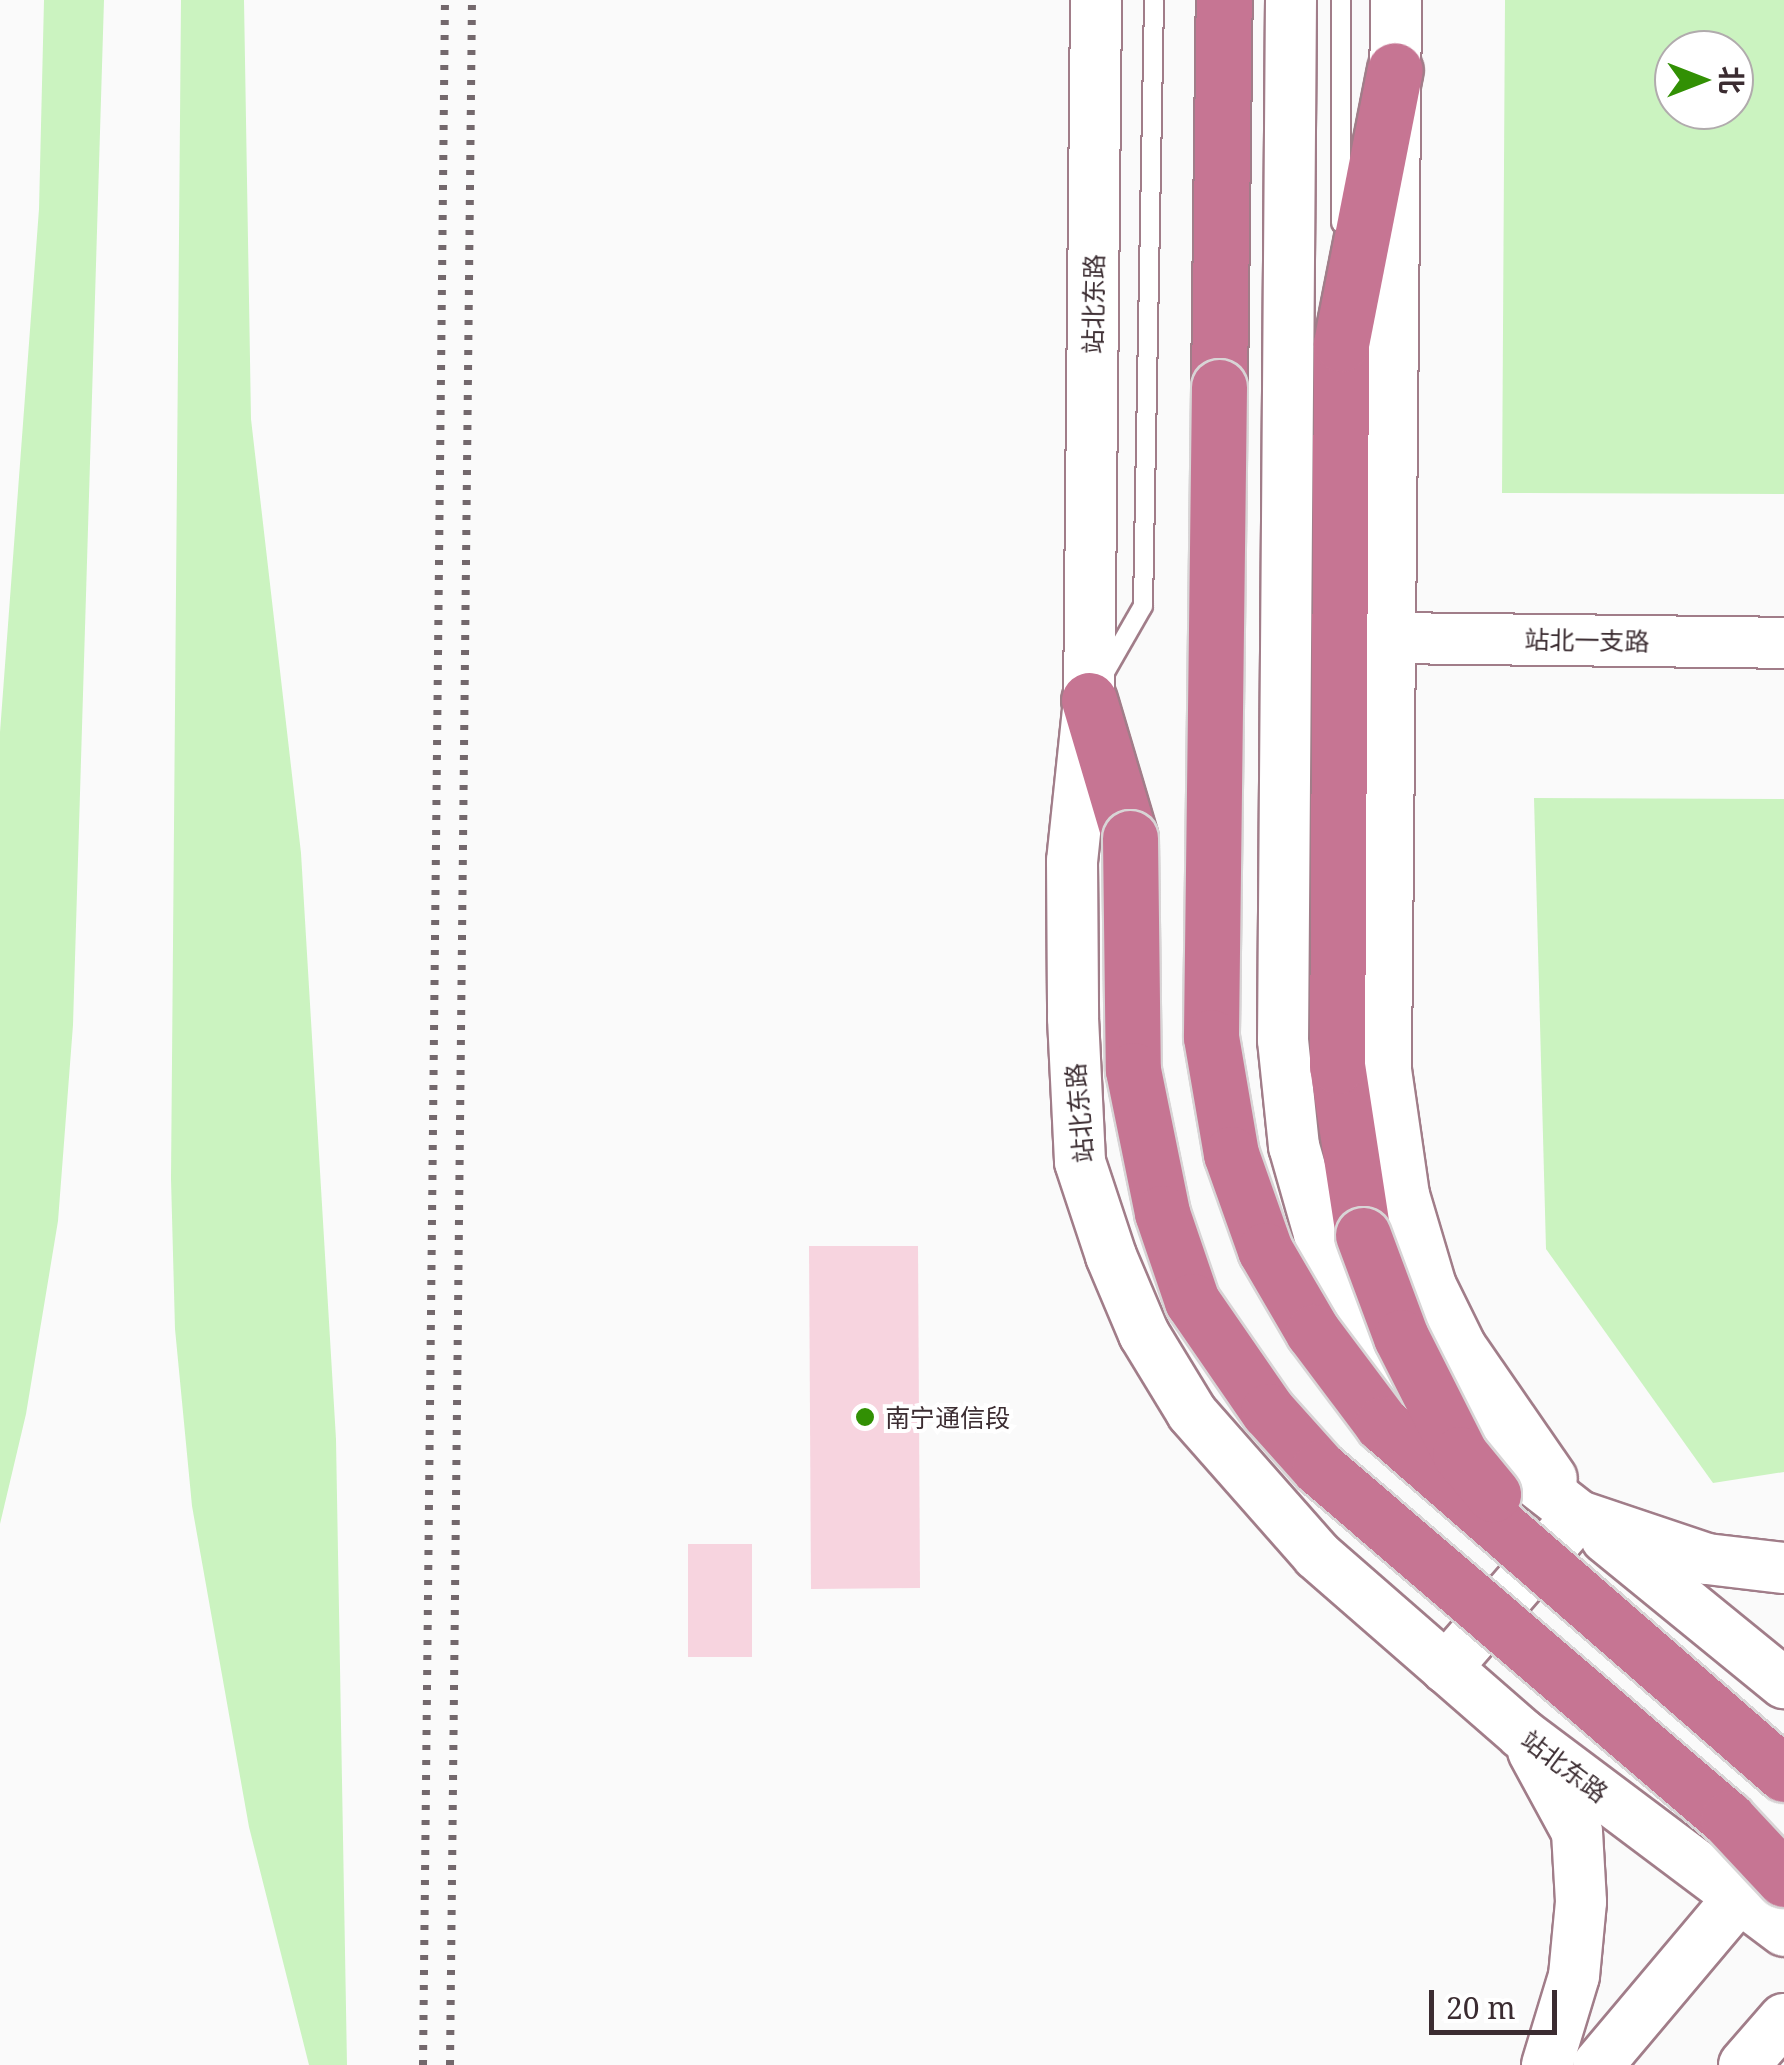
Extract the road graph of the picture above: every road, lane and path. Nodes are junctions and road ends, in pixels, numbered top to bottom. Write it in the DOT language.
graph roads {
  1 [pos="1096,0"];
  2 [pos="1154,0"];
  3 [pos="1224,0"];
  4 [pos="1291,0"];
  5 [pos="1341,0"];
  6 [pos="1396,0"];
  7 [pos="1395,70"];
  8 [pos="1341,344"];
  9 [pos="1390,638"];
  10 [pos="1784,643"];
  11 [pos="1089,700"];
  12 [pos="1579,1516"];
  13 [pos="1784,1568"];
  14 [pos="1591,1611"];
  15 [pos="1446,1668"];
  16 [pos="1784,1683"];
  17 [pos="1522,1734"];
  18 [pos="1784,1774"];
  19 [pos="1784,1843"];
  20 [pos="1762,1888"];
  21 [pos="1784,1931"];
  22 [pos="1784,2019"];
  23 [pos="1547,2065"];
  24 [pos="1598,2065"];
  25 [pos="1744,2065"];
  1 -- 11 [label="street, 站北东路"];
  2 -- 11 [label="lane"];
  3 -- 14 [label="highway, bridge"];
  4 -- 12 [label="street"];
  5 -- 8 [label="lane"];
  6 -- 7 [label="street"];
  7 -- 8 [label="highway"];
  7 -- 9 [label="street"];
  8 -- 14 [label="highway, bridge"];
  9 -- 10 [label="street, 站北一支路"];
  9 -- 12 [label="street"];
  11 -- 15 [label="street, 站北东路"];
  11 -- 20 [label="highway, bridge"];
  12 -- 13 [label="street"];
  12 -- 15 [label="street"];
  12 -- 16 [label="street"];
  14 -- 18 [label="highway, bridge"];
  15 -- 17 [label="street, 站北东路"];
  17 -- 20 [label="street, 站北东路"];
  17 -- 23 [label="street"];
  19 -- 20 [label="street"];
  20 -- 21 [label="street, 站北东路"];
  20 -- 24 [label="street"];
  22 -- 25 [label="street"];
}
